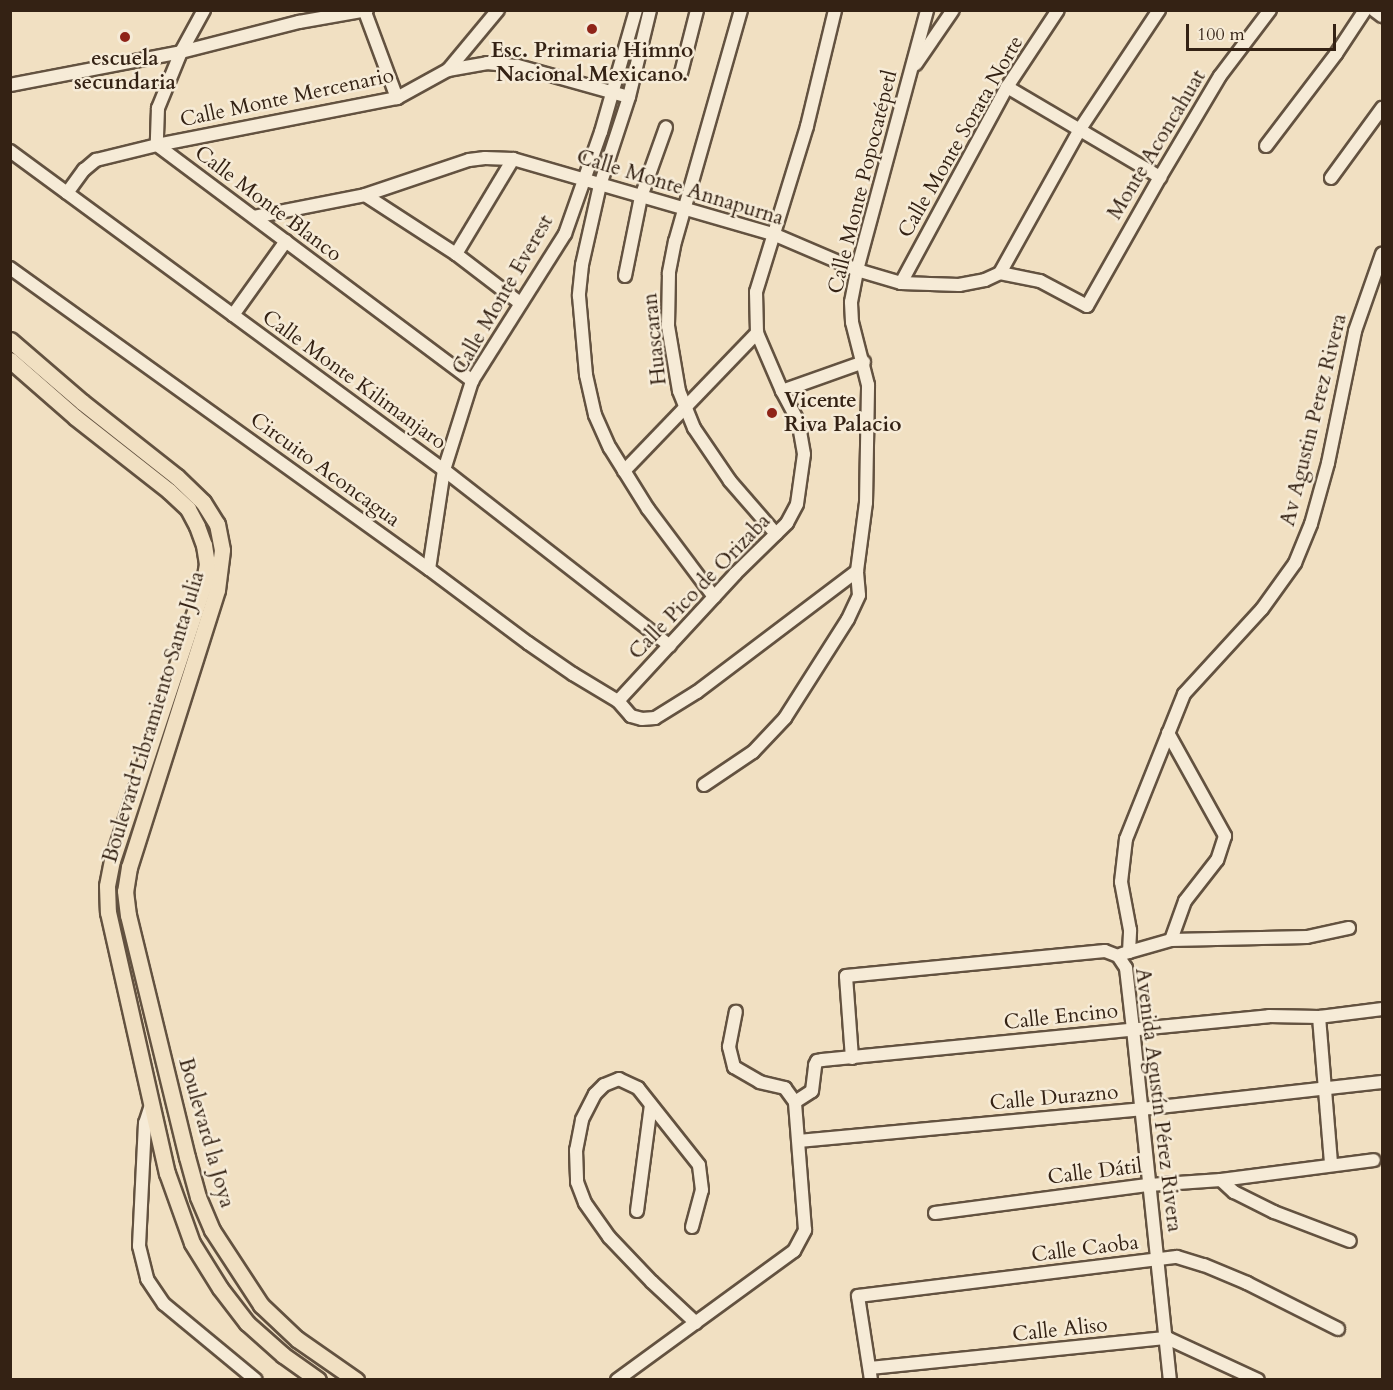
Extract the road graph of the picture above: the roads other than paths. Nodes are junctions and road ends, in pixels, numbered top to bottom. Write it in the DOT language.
graph roads {
  1 [pos="204,10"];
  2 [pos="305,10"];
  3 [pos="498,10"];
  4 [pos="636,10"];
  5 [pos="650,10"];
  6 [pos="697,10"];
  7 [pos="741,10"];
  8 [pos="836,10"];
  9 [pos="927,10"];
  10 [pos="953,10"];
  11 [pos="1058,10"];
  12 [pos="1159,10"];
  13 [pos="1270,10"];
  14 [pos="1365,10"];
  15 [pos="1374,10"];
  16 [pos="366,11"];
  17 [pos="1383,16"];
  18 [pos="299,22"];
  19 [pos="181,52"];
  20 [pos="448,70"];
  21 [pos="681,73"];
  22 [pos="910,73"];
  23 [pos="10,85"];
  24 [pos="1007,87"];
  25 [pos="612,92"];
  26 [pos="629,97"];
  27 [pos="397,98"];
  28 [pos="1383,108"];
  29 [pos="666,127"];
  30 [pos="1080,129"];
  31 [pos="156,145"];
  32 [pos="1266,146"];
  33 [pos="10,151"];
  34 [pos="513,159"];
  35 [pos="1160,177"];
  36 [pos="1331,178"];
  37 [pos="585,180"];
  38 [pos="600,185"];
  39 [pos="67,193"];
  40 [pos="365,195"];
  41 [pos="641,197"];
  42 [pos="684,208"];
  43 [pos="254,217"];
  44 [pos="773,234"];
  45 [pos="286,241"];
  46 [pos="456,254"];
  47 [pos="1383,254"];
  48 [pos="10,268"];
  49 [pos="857,270"];
  50 [pos="1000,273"];
  51 [pos="625,276"];
  52 [pos="901,283"];
  53 [pos="520,303"];
  54 [pos="1088,306"];
  55 [pos="234,315"];
  56 [pos="758,333"];
  57 [pos="10,340"];
  58 [pos="10,360"];
  59 [pos="864,362"];
  60 [pos="472,381"];
  61 [pos="782,391"];
  62 [pos="685,409"];
  63 [pos="444,470"];
  64 [pos="624,471"];
  65 [pos="776,534"];
  66 [pos="429,569"];
  67 [pos="857,570"];
  68 [pos="714,597"];
  69 [pos="670,646"];
  70 [pos="618,701"];
  71 [pos="1168,733"];
  72 [pos="705,784"];
  73 [pos="1348,928"];
  74 [pos="1171,940"];
  75 [pos="1123,954"];
  76 [pos="1383,1009"];
  77 [pos="736,1012"];
  78 [pos="1319,1017"];
  79 [pos="153,1018"];
  80 [pos="135,1026"];
  81 [pos="1133,1029"];
  82 [pos="852,1058"];
  83 [pos="1383,1082"];
  84 [pos="1324,1090"];
  85 [pos="795,1102"];
  86 [pos="151,1105"];
  87 [pos="651,1105"];
  88 [pos="1141,1109"];
  89 [pos="799,1141"];
  90 [pos="1374,1160"];
  91 [pos="1331,1164"];
  92 [pos="1221,1180"];
  93 [pos="1149,1185"];
  94 [pos="637,1211"];
  95 [pos="935,1213"];
  96 [pos="692,1227"];
  97 [pos="1350,1242"];
  98 [pos="1158,1260"];
  99 [pos="696,1323"];
  100 [pos="1338,1329"];
  101 [pos="1167,1338"];
  102 [pos="870,1374"];
  103 [pos="256,1380"];
  104 [pos="318,1380"];
  105 [pos="356,1380"];
  106 [pos="618,1380"];
  107 [pos="1170,1380"];
  108 [pos="1258,1380"];
  1 -- 19 [label="street"];
  2 -- 18 [label="street"];
  3 -- 20 [label="street, Calle Monte Mercenario"];
  4 -- 25 [label="street, Calle Monte Everest"];
  5 -- 26 [label="street"];
  6 -- 21 [label="street"];
  7 -- 42 [label="street, Huascaran"];
  8 -- 44 [label="street, Calle Pico de Orizaba"];
  9 -- 22 [label="street, Calle Monte Popocatépetl"];
  10 -- 22 [label="street"];
  11 -- 24 [label="street, Calle Monte Sorata Norte"];
  12 -- 30 [label="street"];
  13 -- 35 [label="street, Monte Aconcahuat"];
  14 -- 32 [label="street"];
  15 -- 17 [label="street"];
  16 -- 18 [label="street"];
  16 -- 27 [label="street"];
  18 -- 19 [label="street"];
  19 -- 23 [label="street"];
  19 -- 31 [label="street"];
  20 -- 25 [label="street"];
  20 -- 27 [label="street, Calle Monte Mercenario"];
  22 -- 49 [label="street, Calle Monte Popocatépetl"];
  24 -- 30 [label="street"];
  24 -- 52 [label="street, Calle Monte Sorata Norte"];
  25 -- 26 [label="street"];
  25 -- 37 [label="street, Calle Monte Everest"];
  26 -- 38 [label="street"];
  27 -- 31 [label="street, Calle Monte Mercenario"];
  28 -- 36 [label="street"];
  29 -- 41 [label="street"];
  30 -- 35 [label="street"];
  30 -- 50 [label="street"];
  31 -- 39 [label="street, Calle Monte Mercenario"];
  31 -- 43 [label="street, Calle Monte Blanco"];
  33 -- 39 [label="street, Calle Monte Kilimanjaro"];
  34 -- 37 [label="street, Calle Monte Annapurna"];
  34 -- 40 [label="street, Calle Monte Annapurna"];
  34 -- 46 [label="street"];
  35 -- 54 [label="street, Monte Aconcahuat"];
  37 -- 38 [label="street, Calle Monte Annapurna"];
  37 -- 53 [label="street, Calle Monte Everest"];
  38 -- 41 [label="street, Calle Monte Annapurna"];
  38 -- 64 [label="street"];
  39 -- 55 [label="street, Calle Monte Kilimanjaro"];
  40 -- 43 [label="street, Calle Monte Annapurna"];
  40 -- 46 [label="street"];
  41 -- 42 [label="street, Calle Monte Annapurna"];
  41 -- 51 [label="street"];
  42 -- 44 [label="street, Calle Monte Annapurna"];
  42 -- 62 [label="street, Huascaran"];
  43 -- 45 [label="street, Calle Monte Blanco"];
  44 -- 49 [label="street, Calle Monte Annapurna"];
  44 -- 56 [label="street, Calle Pico de Orizaba"];
  45 -- 55 [label="street"];
  45 -- 60 [label="street, Calle Monte Blanco"];
  46 -- 53 [label="street"];
  47 -- 71 [label="street, Av Agustin Perez Rivera"];
  48 -- 66 [label="street, Circuito Aconcagua"];
  49 -- 52 [label="street, Calle Monte Annapurna"];
  49 -- 59 [label="street, Calle Monte Popocatépetl"];
  50 -- 52 [label="street, Calle Monte Annapurna"];
  50 -- 54 [label="street, Calle Monte Annapurna"];
  53 -- 60 [label="street, Calle Monte Everest"];
  55 -- 63 [label="street, Calle Monte Kilimanjaro"];
  56 -- 61 [label="street, Calle Pico de Orizaba"];
  56 -- 62 [label="street"];
  57 -- 79 [label="main road, Boulevard Libramiento Santa Julia"];
  58 -- 80 [label="main road, Boulevard Libramiento Santa Julia"];
  59 -- 61 [label="street"];
  59 -- 67 [label="street, Calle Monte Popocatépetl"];
  60 -- 63 [label="street, Calle Monte Everest"];
  61 -- 65 [label="street, Calle Pico de Orizaba"];
  62 -- 64 [label="street"];
  62 -- 65 [label="street, Huascaran"];
  63 -- 66 [label="street, Calle Monte Everest"];
  63 -- 69 [label="street, Calle Monte Kilimanjaro"];
  64 -- 68 [label="street"];
  65 -- 68 [label="street, Calle Pico de Orizaba"];
  66 -- 70 [label="street, Circuito Aconcagua"];
  67 -- 70 [label="street"];
  67 -- 72 [label="street, Calle Monte Popocatépetl"];
  68 -- 69 [label="street, Calle Pico de Orizaba"];
  69 -- 70 [label="street, Calle Pico de Orizaba"];
  71 -- 74 [label="street"];
  71 -- 75 [label="street, Avenida Agustín Pérez Rivera"];
  73 -- 74 [label="street"];
  74 -- 75 [label="street"];
  75 -- 81 [label="street, Avenida Agustín Pérez Rivera"];
  75 -- 82 [label="street, Avenida Agustín Pérez Rivera"];
  76 -- 78 [label="street, Calle Encino"];
  77 -- 85 [label="street"];
  78 -- 81 [label="street, Calle Encino"];
  78 -- 84 [label="street"];
  79 -- 105 [label="main road, Boulevard la Joya"];
  80 -- 86 [label="main road, Boulevard la Joya"];
  81 -- 82 [label="street, Calle Encino"];
  81 -- 88 [label="street, Avenida Agustín Pérez Rivera"];
  82 -- 85 [label="street, Calle Encino"];
  83 -- 84 [label="street, Calle Durazno"];
  84 -- 88 [label="street, Calle Durazno"];
  84 -- 91 [label="street"];
  85 -- 89 [label="street"];
  86 -- 103 [label="street"];
  86 -- 104 [label="main road, Boulevard la Joya"];
  87 -- 94 [label="street"];
  87 -- 96 [label="street"];
  87 -- 99 [label="street"];
  88 -- 89 [label="street, Calle Durazno"];
  88 -- 93 [label="street, Avenida Agustín Pérez Rivera"];
  89 -- 99 [label="street"];
  90 -- 91 [label="street, Calle Dátil"];
  91 -- 92 [label="street, Calle Dátil"];
  92 -- 93 [label="street, Calle Dátil"];
  92 -- 97 [label="street"];
  93 -- 95 [label="street, Calle Dátil"];
  93 -- 98 [label="street, Avenida Agustín Pérez Rivera"];
  98 -- 100 [label="street, Calle Caoba"];
  98 -- 101 [label="street, Avenida Agustín Pérez Rivera"];
  98 -- 102 [label="street, Calle Caoba"];
  99 -- 106 [label="street"];
  101 -- 102 [label="street, Calle Aliso"];
  101 -- 107 [label="street, Avenida Agustín Pérez Rivera"];
  101 -- 108 [label="street"];
}
